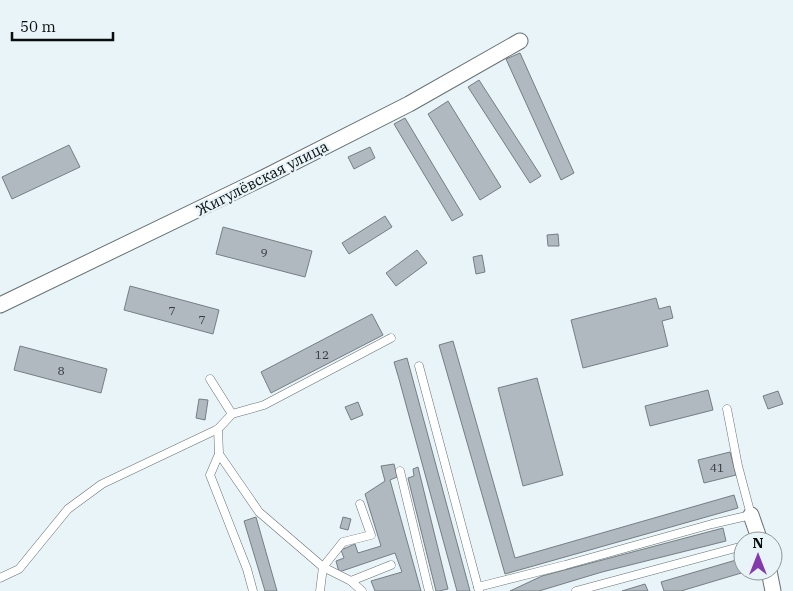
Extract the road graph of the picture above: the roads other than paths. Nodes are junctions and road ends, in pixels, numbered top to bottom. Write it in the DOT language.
graph roads {
  1 [pos="520,41"];
  2 [pos="0,305"];
  3 [pos="391,338"];
  4 [pos="419,366"];
  5 [pos="210,379"];
  6 [pos="727,409"];
  7 [pos="232,414"];
  8 [pos="218,428"];
  9 [pos="219,454"];
  10 [pos="400,471"];
  11 [pos="360,504"];
  12 [pos="751,514"];
  13 [pos="757,531"];
  14 [pos="733,549"];
  15 [pos="390,565"];
  16 [pos="323,567"];
  17 [pos="0,578"];
  18 [pos="351,581"];
  19 [pos="479,589"];
  20 [pos="253,591"];
  21 [pos="320,591"];
  22 [pos="362,591"];
  23 [pos="429,591"];
  24 [pos="576,591"];
  1 -- 2 [label="street, Жигулёвская улица"];
  3 -- 7 [label="lane"];
  4 -- 19 [label="lane"];
  5 -- 7 [label="lane"];
  6 -- 12 [label="lane"];
  7 -- 8 [label="lane"];
  8 -- 9 [label="lane"];
  8 -- 17 [label="lane"];
  9 -- 16 [label="lane"];
  9 -- 20 [label="lane"];
  10 -- 23 [label="lane"];
  11 -- 16 [label="lane"];
  12 -- 13 [label="street"];
  12 -- 19 [label="lane"];
  14 -- 24 [label="lane"];
  15 -- 18 [label="lane"];
  16 -- 18 [label="lane"];
  16 -- 21 [label="lane"];
  18 -- 22 [label="lane"];
}
